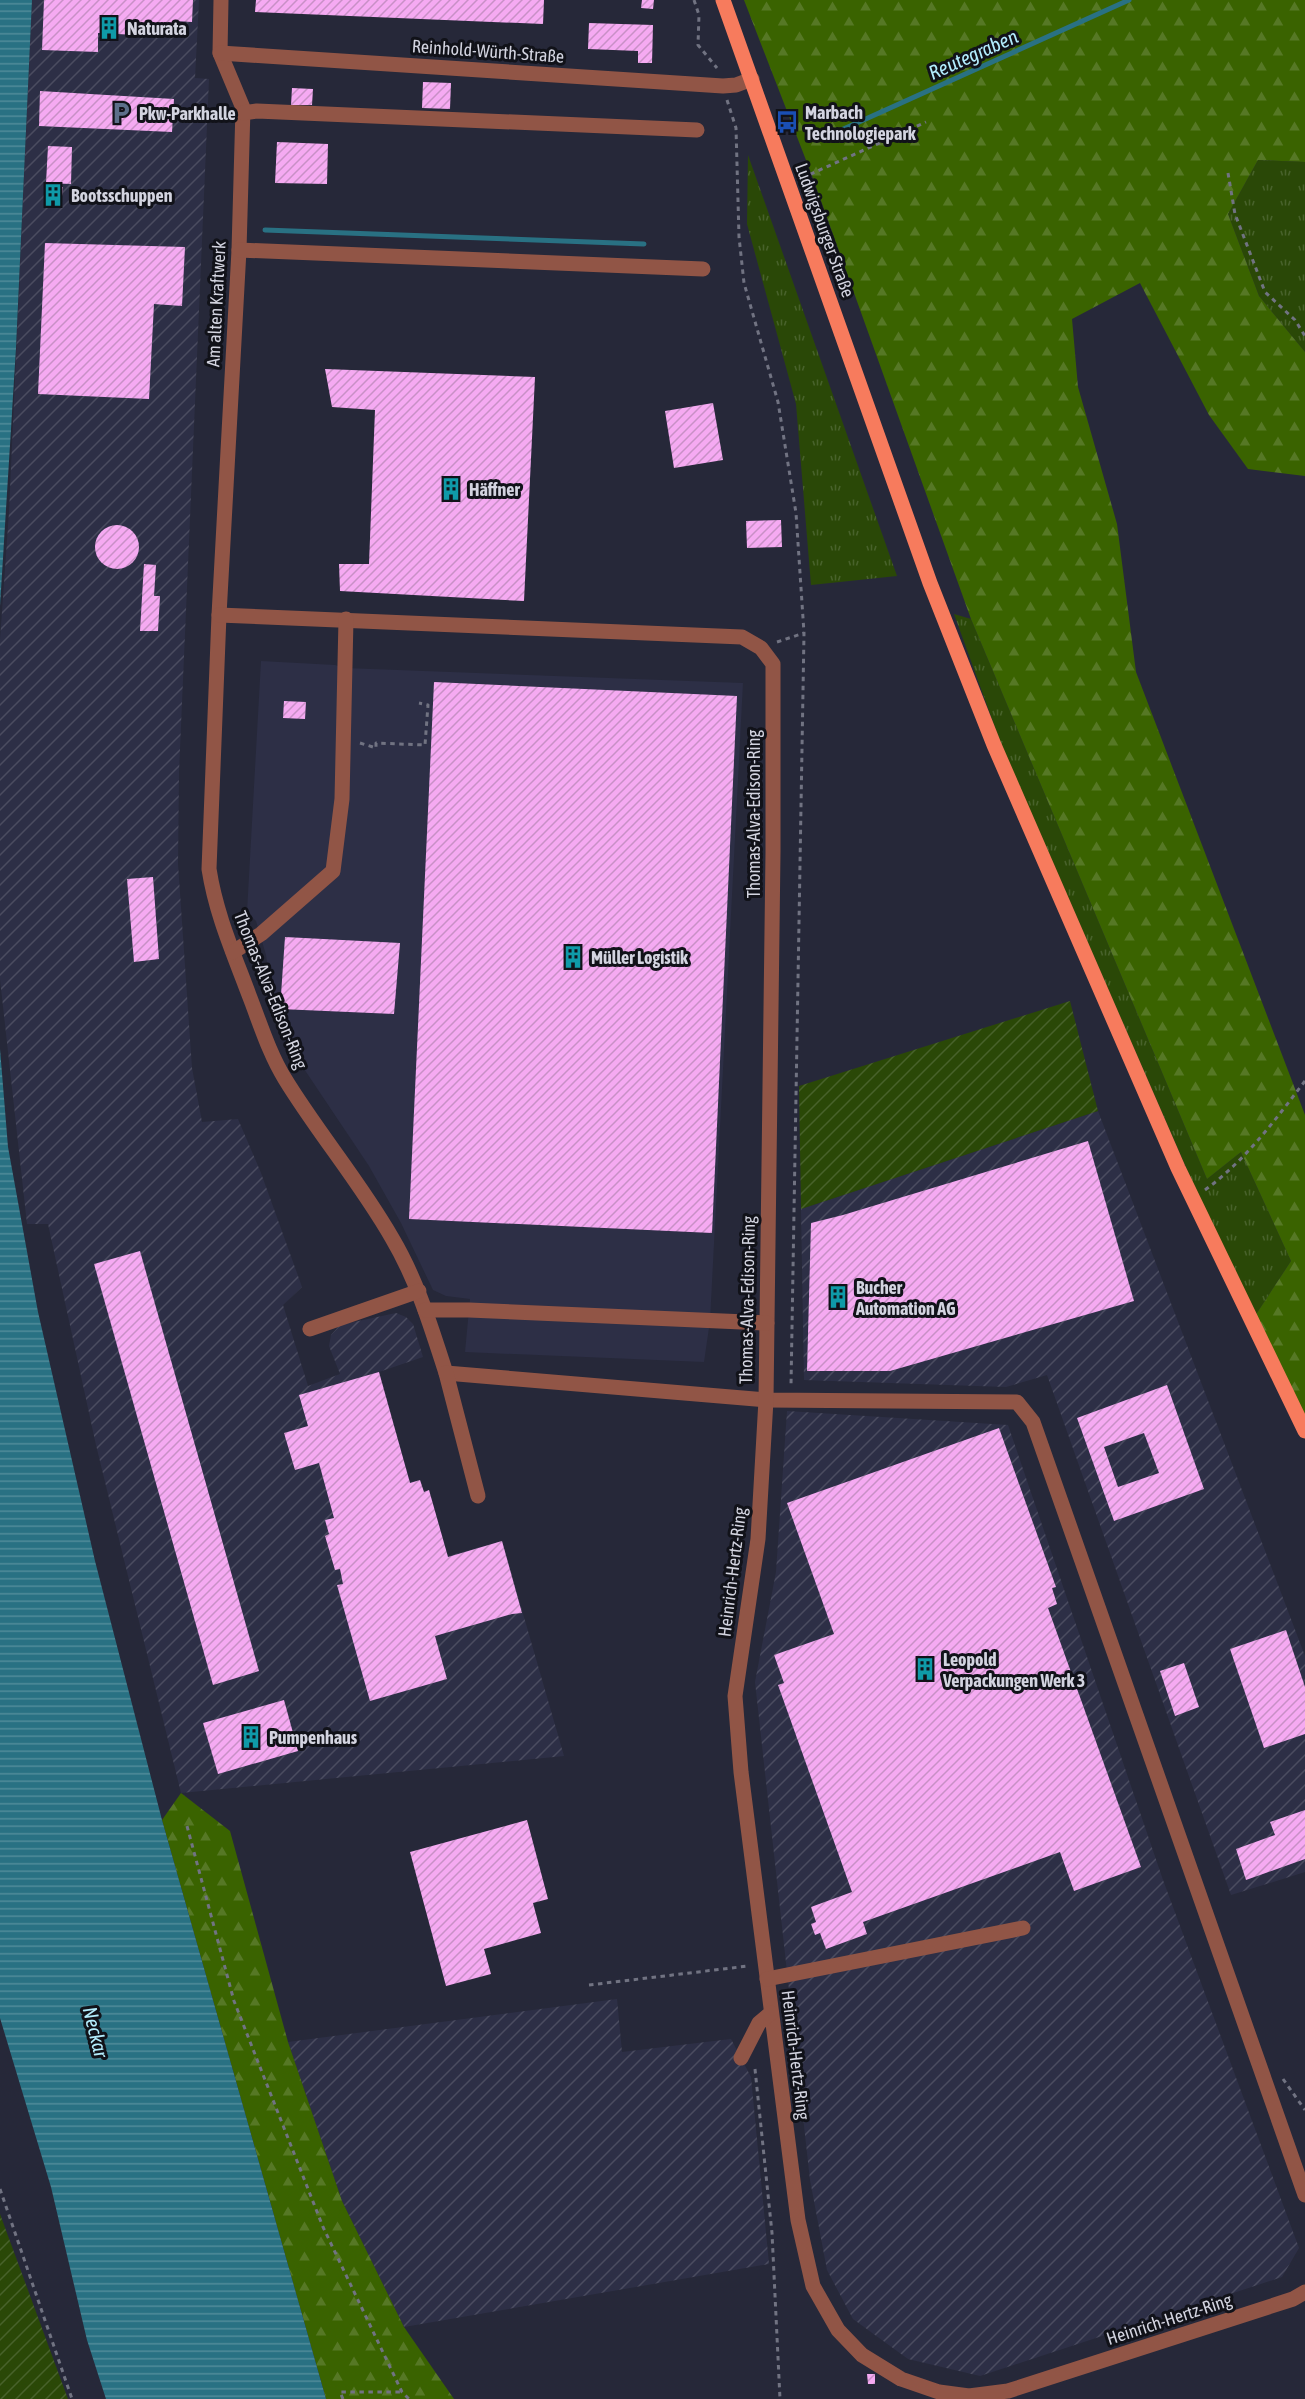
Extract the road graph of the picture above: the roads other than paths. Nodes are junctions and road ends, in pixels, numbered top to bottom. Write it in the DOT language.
graph roads {
  1 [pos="221,0"];
  2 [pos="723,0"];
  3 [pos="220,53"];
  4 [pos="752,80"];
  5 [pos="243,113"];
  6 [pos="697,130"];
  7 [pos="239,250"];
  8 [pos="704,269"];
  9 [pos="219,615"];
  10 [pos="346,619"];
  11 [pos="233,952"];
  12 [pos="419,1291"];
  13 [pos="425,1310"];
  14 [pos="767,1323"];
  15 [pos="310,1329"];
  16 [pos="446,1373"];
  17 [pos="766,1400"];
  18 [pos="1305,1431"];
  19 [pos="478,1496"];
  20 [pos="1023,1928"];
  21 [pos="766,1972"];
  22 [pos="771,2013"];
  23 [pos="741,2058"];
  24 [pos="1305,2195"];
  25 [pos="1305,2292"];
  1 -- 3 [label="street, Am alten Kraftwerk"];
  2 -- 4 [label="main road, Ludwigsburger Straße"];
  3 -- 4 [label="street, Reinhold-Würth-Straße"];
  3 -- 5 [label="street, Am alten Kraftwerk"];
  4 -- 18 [label="main road, Ludwigsburger Straße"];
  5 -- 6 [label="street"];
  5 -- 7 [label="street, Am alten Kraftwerk"];
  7 -- 8 [label="street"];
  7 -- 9 [label="street, Am alten Kraftwerk"];
  9 -- 10 [label="street"];
  9 -- 11 [label="street, Thomas-Alva-Edison-Ring"];
  10 -- 11 [label="street"];
  10 -- 14 [label="street, Thomas-Alva-Edison-Ring"];
  11 -- 12 [label="street, Thomas-Alva-Edison-Ring"];
  12 -- 13 [label="street, Thomas-Alva-Edison-Ring"];
  12 -- 15 [label="street"];
  13 -- 14 [label="street"];
  13 -- 16 [label="street, Thomas-Alva-Edison-Ring"];
  14 -- 17 [label="street, Thomas-Alva-Edison-Ring"];
  16 -- 17 [label="street, Thomas-Alva-Edison-Ring"];
  16 -- 19 [label="street"];
  17 -- 21 [label="street, Heinrich-Hertz-Ring"];
  17 -- 24 [label="street"];
  20 -- 21 [label="street"];
  21 -- 22 [label="street, Heinrich-Hertz-Ring"];
  22 -- 23 [label="street"];
  22 -- 25 [label="street, Heinrich-Hertz-Ring"];
}
